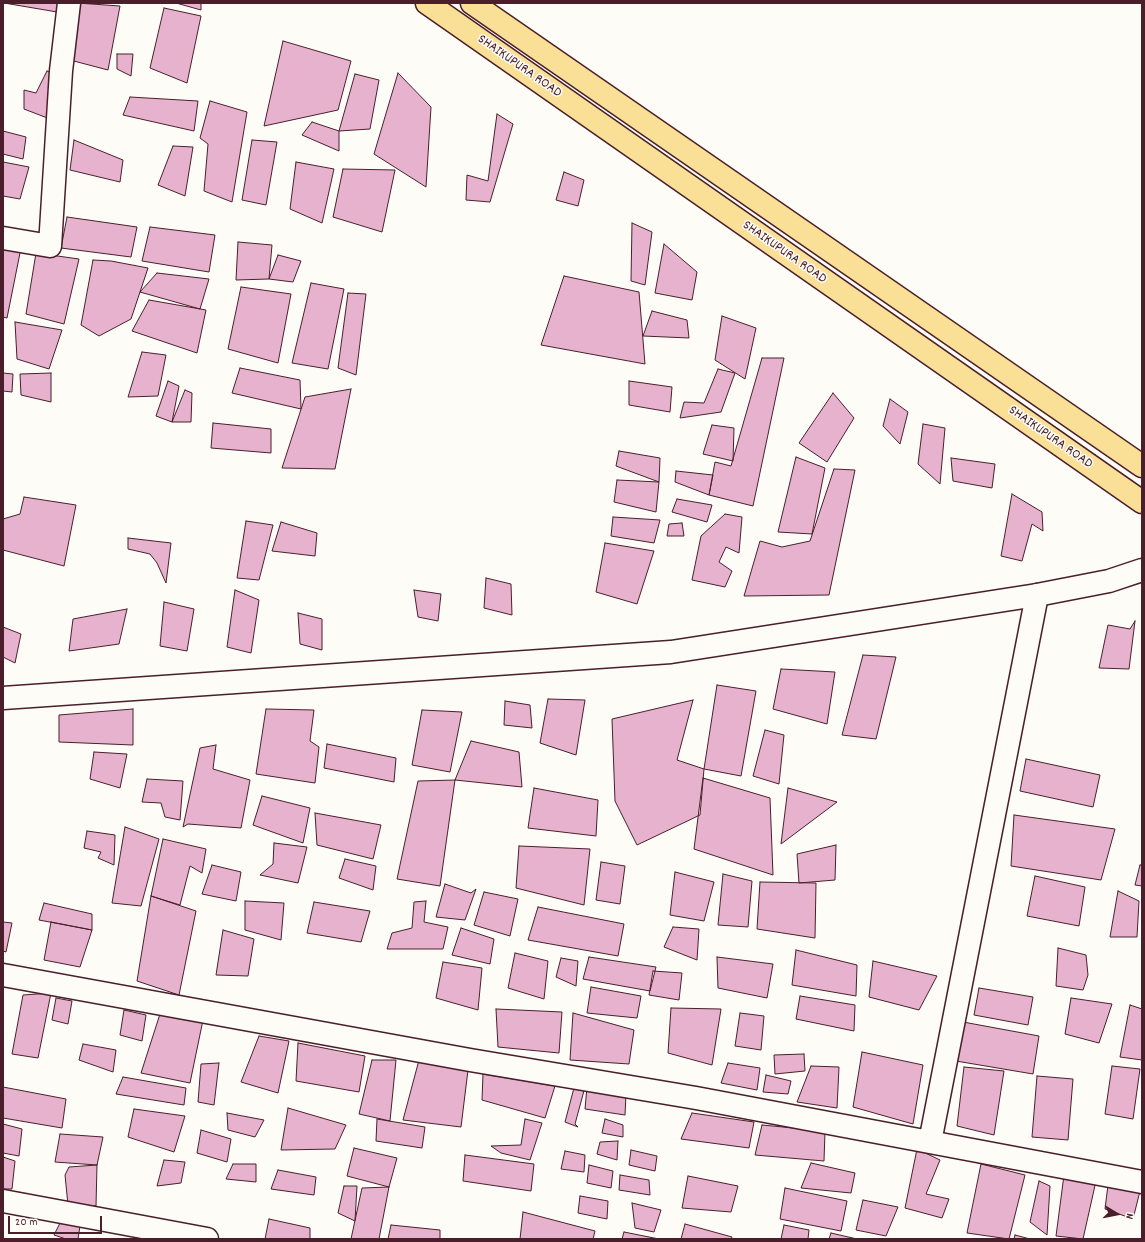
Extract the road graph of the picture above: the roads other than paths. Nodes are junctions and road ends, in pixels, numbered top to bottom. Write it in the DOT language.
graph roads {
  1 [pos="69,3"];
  2 [pos="426,3"];
  3 [pos="472,3"];
  4 [pos="3,238"];
  5 [pos="1142,466"];
  6 [pos="1142,502"];
  7 [pos="1142,570"];
  8 [pos="1037,595"];
  9 [pos="3,698"];
  10 [pos="3,975"];
  11 [pos="930,1142"];
  12 [pos="1142,1182"];
  13 [pos="3,1201"];
  14 [pos="207,1239"];
  1 -- 4 [label="street"];
  2 -- 6 [label="main road, SHAIKUPURA ROAD"];
  3 -- 5 [label="main road, SHAIKUPURA ROAD"];
  7 -- 8 [label="street"];
  8 -- 9 [label="street"];
  8 -- 11 [label="street"];
  10 -- 11 [label="street"];
  11 -- 12 [label="street"];
  13 -- 14 [label="street"];
}
